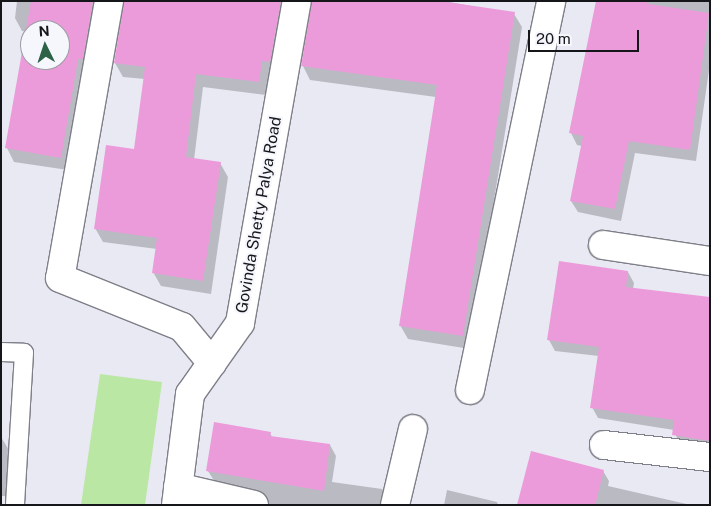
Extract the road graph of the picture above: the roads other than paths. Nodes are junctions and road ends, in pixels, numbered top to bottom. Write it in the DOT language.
graph roads {
  1 [pos="109,1"];
  2 [pos="297,1"];
  3 [pos="551,1"];
  4 [pos="603,245"];
  5 [pos="710,261"];
  6 [pos="1,352"];
  7 [pos="212,363"];
  8 [pos="470,390"];
  9 [pos="413,429"];
  10 [pos="604,445"];
  11 [pos="710,457"];
  12 [pos="177,496"];
  13 [pos="15,505"];
  14 [pos="254,505"];
  15 [pos="395,505"];
  1 -- 7 [label="street"];
  2 -- 7 [label="street, Govinda Shetty Palya Road"];
  3 -- 8 [label="street"];
  4 -- 5 [label="street"];
  6 -- 13 [label="lane"];
  7 -- 12 [label="street, Govinda Shetty Palya Road"];
  9 -- 15 [label="street"];
  10 -- 11 [label="street"];
  12 -- 14 [label="street"];
}
